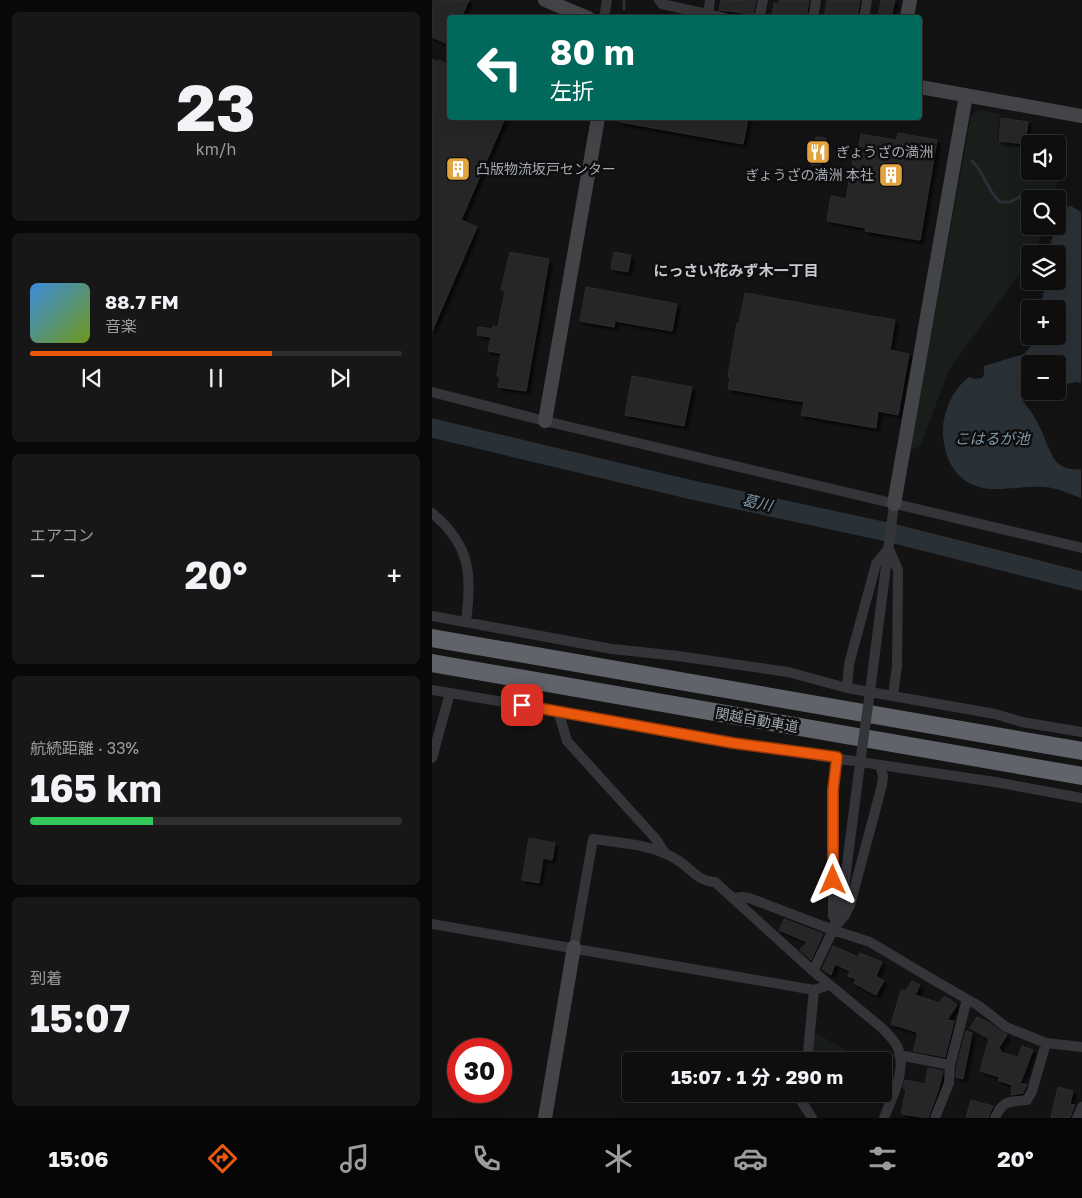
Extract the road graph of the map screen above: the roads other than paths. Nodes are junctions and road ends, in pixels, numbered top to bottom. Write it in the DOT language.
graph roads {
  1 [pos="545,0"];
  2 [pos="607,0"];
  3 [pos="659,0"];
  4 [pos="710,0"];
  5 [pos="763,0"];
  6 [pos="816,0"];
  7 [pos="867,0"];
  8 [pos="910,0"];
  9 [pos="708,14"];
  10 [pos="581,15"];
  11 [pos="604,15"];
  12 [pos="712,15"];
  13 [pos="760,15"];
  14 [pos="813,15"];
  15 [pos="864,15"];
  16 [pos="908,15"];
  17 [pos="922,87"];
  18 [pos="966,95"];
  19 [pos="1082,116"];
  20 [pos="598,120"];
  21 [pos="432,392"];
  22 [pos="545,421"];
  23 [pos="894,509"];
  24 [pos="432,513"];
  25 [pos="889,547"];
  26 [pos="1082,548"];
  27 [pos="432,616"];
  28 [pos="466,622"];
  29 [pos="432,638"];
  30 [pos="432,663"];
  31 [pos="847,688"];
  32 [pos="432,690"];
  33 [pos="450,693"];
  34 [pos="894,696"];
  35 [pos="558,710"];
  36 [pos="1082,732"];
  37 [pos="1082,751"];
  38 [pos="837,757"];
  39 [pos="432,758"];
  40 [pos="880,766"];
  41 [pos="1082,776"];
  42 [pos="1082,798"];
  43 [pos="665,853"];
  44 [pos="734,898"];
  45 [pos="432,924"];
  46 [pos="832,930"];
  47 [pos="574,948"];
  48 [pos="814,971"];
  49 [pos="829,985"];
  50 [pos="814,990"];
  51 [pos="967,999"];
  52 [pos="1046,1043"];
  53 [pos="1082,1047"];
  54 [pos="808,1052"];
  55 [pos="899,1055"];
  56 [pos="950,1065"];
  57 [pos="802,1102"];
  58 [pos="1082,1107"];
  59 [pos="545,1118"];
  60 [pos="812,1118"];
  61 [pos="884,1118"];
  62 [pos="935,1118"];
  63 [pos="995,1118"];
  64 [pos="1077,1118"];
  1 -- 10 [label="street"];
  2 -- 11 [label="street"];
  3 -- 9 [label="street"];
  4 -- 9 [label="street"];
  5 -- 13 [label="street"];
  6 -- 14 [label="street"];
  7 -- 15 [label="street"];
  8 -- 16 [label="street"];
  9 -- 12 [label="street"];
  17 -- 18 [label="street"];
  18 -- 19 [label="street"];
  18 -- 23 [label="street"];
  20 -- 22 [label="street"];
  21 -- 22 [label="street"];
  22 -- 23 [label="street"];
  23 -- 25 [label="street"];
  23 -- 26 [label="street"];
  24 -- 28 [label="street"];
  25 -- 31 [label="street"];
  25 -- 34 [label="street"];
  25 -- 46 [label="street, bridge"];
  27 -- 28 [label="street"];
  28 -- 31 [label="street"];
  29 -- 37 [label="highway, 関越自動車道"];
  30 -- 41 [label="highway, 関越自動車道"];
  31 -- 34 [label="street"];
  32 -- 33 [label="street"];
  33 -- 35 [label="street"];
  33 -- 39 [label="street"];
  34 -- 36 [label="street"];
  35 -- 38 [label="street"];
  35 -- 43 [label="street"];
  38 -- 40 [label="street"];
  38 -- 46 [label="street"];
  40 -- 42 [label="street"];
  40 -- 46 [label="street"];
  43 -- 44 [label="street"];
  43 -- 47 [label="street"];
  44 -- 46 [label="street"];
  44 -- 48 [label="street"];
  45 -- 47 [label="street"];
  46 -- 48 [label="street"];
  46 -- 51 [label="street"];
  47 -- 50 [label="street"];
  47 -- 59 [label="street"];
  48 -- 49 [label="street"];
  49 -- 50 [label="street"];
  49 -- 55 [label="street"];
  50 -- 54 [label="street"];
  51 -- 52 [label="street"];
  51 -- 56 [label="street"];
  52 -- 53 [label="street"];
  52 -- 63 [label="street"];
  55 -- 56 [label="street"];
  55 -- 61 [label="street"];
  56 -- 62 [label="street"];
  57 -- 60 [label="street"];
  58 -- 64 [label="street"];
}
